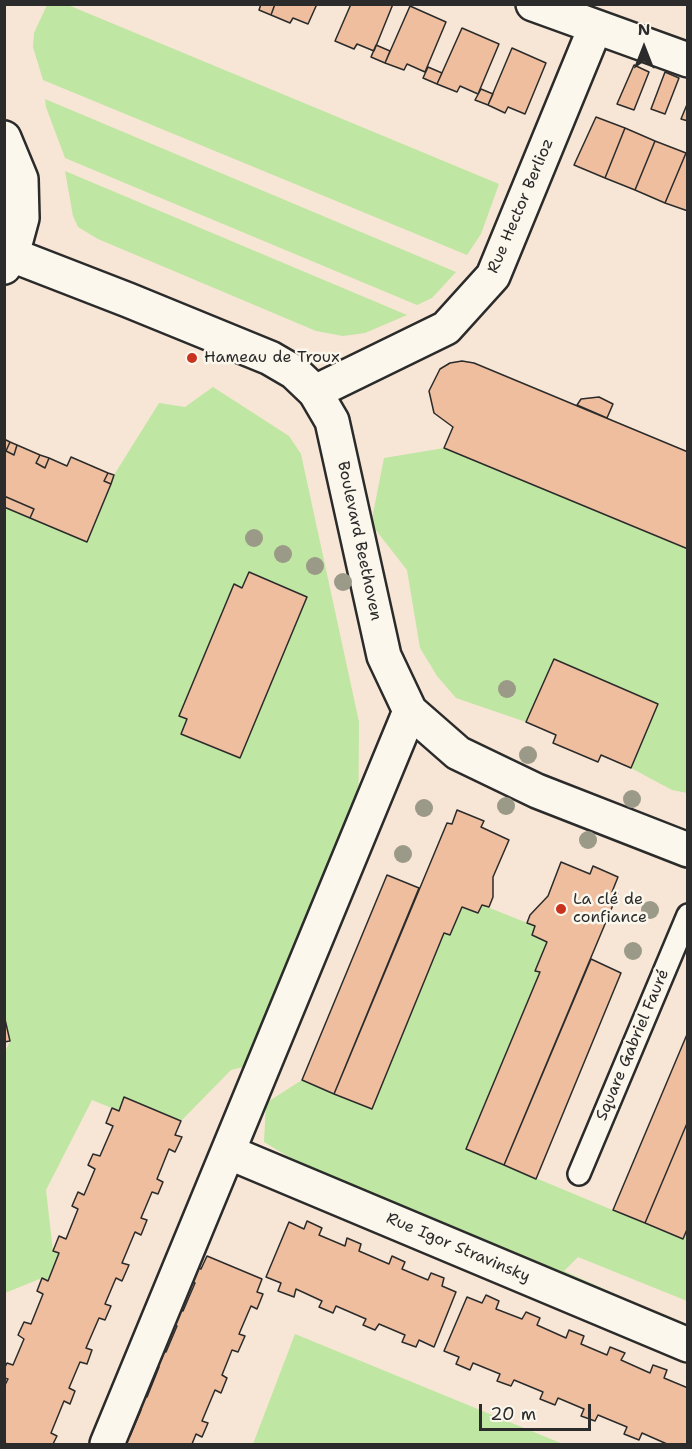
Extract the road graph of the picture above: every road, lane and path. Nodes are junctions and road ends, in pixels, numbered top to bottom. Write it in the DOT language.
graph roads {
  1 [pos="533,4"];
  2 [pos="595,28"];
  3 [pos="687,60"];
  4 [pos="4,138"];
  5 [pos="8,261"];
  6 [pos="315,392"];
  7 [pos="410,711"];
  8 [pos="687,850"];
  9 [pos="687,915"];
  10 [pos="228,1152"];
  11 [pos="579,1174"];
  12 [pos="687,1345"];
  13 [pos="107,1444"];
  1 -- 2 [label="street"];
  2 -- 3 [label="street"];
  2 -- 6 [label="street, Rue Hector Berlioz"];
  4 -- 5 [label="street"];
  5 -- 6 [label="street, Boulevard Beethoven"];
  6 -- 7 [label="street, Boulevard Beethoven"];
  7 -- 8 [label="street, Boulevard Beethoven"];
  7 -- 10 [label="street"];
  9 -- 11 [label="lane, Square Gabriel Fauré"];
  10 -- 12 [label="street, Rue Igor Stravinsky"];
  10 -- 13 [label="street"];
}
